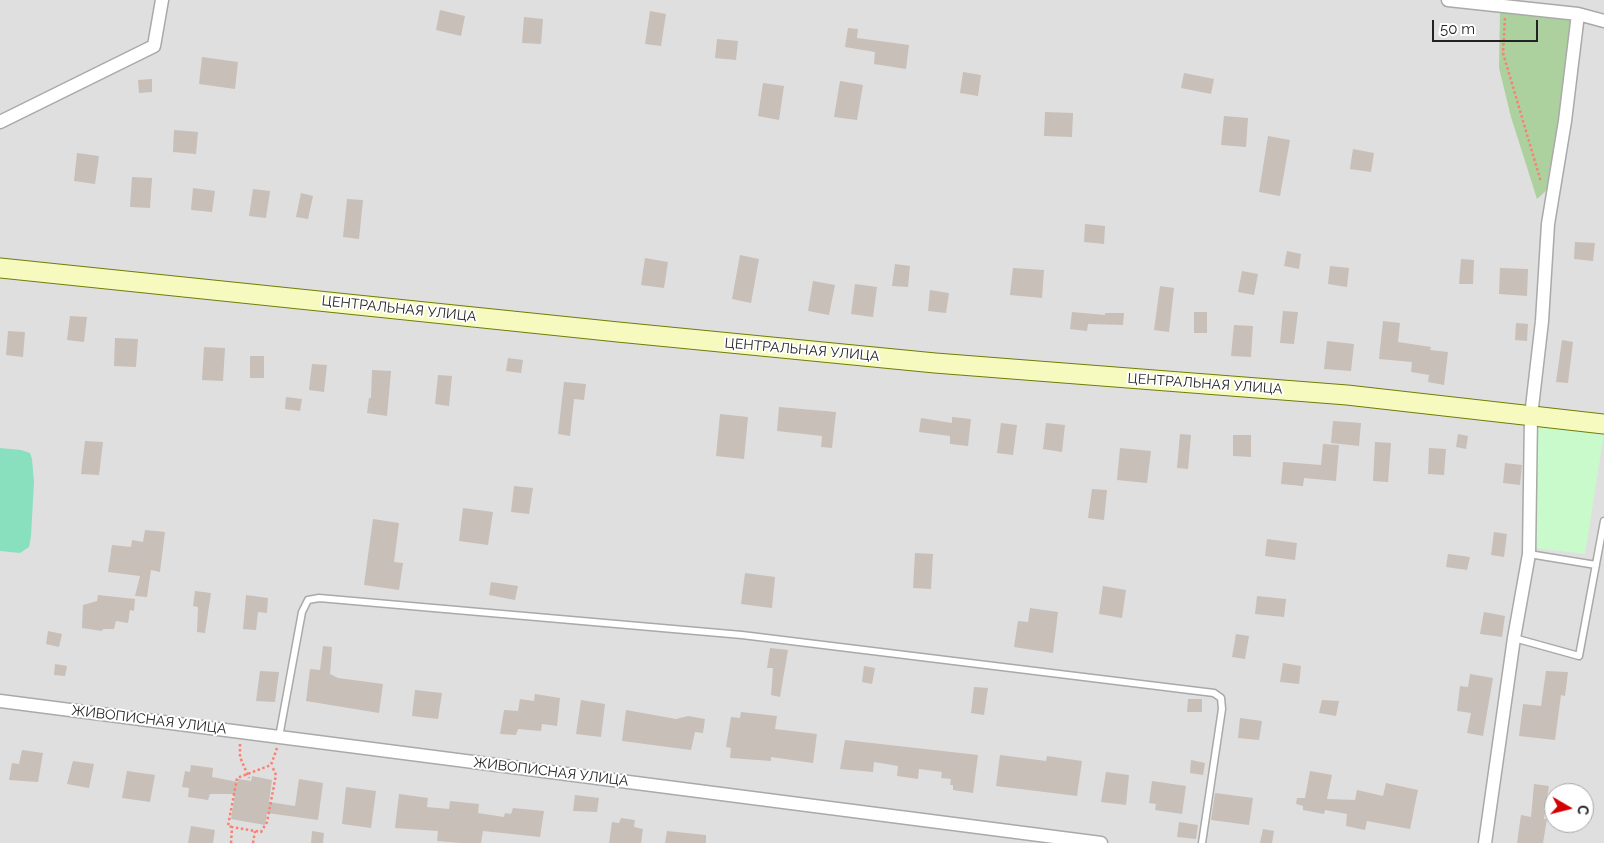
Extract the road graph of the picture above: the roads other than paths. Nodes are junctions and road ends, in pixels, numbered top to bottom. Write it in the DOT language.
graph roads {
  1 [pos="162,0"];
  2 [pos="1448,0"];
  3 [pos="1578,14"];
  4 [pos="1604,21"];
  5 [pos="0,122"];
  6 [pos="0,268"];
  7 [pos="1531,416"];
  8 [pos="1604,424"];
  9 [pos="1604,522"];
  10 [pos="1529,554"];
  11 [pos="1596,565"];
  12 [pos="1514,638"];
  13 [pos="0,700"];
  14 [pos="279,737"];
  15 [pos="1101,843"];
  16 [pos="1202,843"];
  17 [pos="1485,843"];
  1 -- 5 [label="street"];
  2 -- 3 [label="street"];
  3 -- 4 [label="street"];
  3 -- 7 [label="street"];
  6 -- 7 [label="street, ЦЕНТРАЛЬНАЯ УЛИЦА"];
  7 -- 8 [label="street, ЦЕНТРАЛЬНАЯ УЛИЦА"];
  7 -- 10 [label="street"];
  9 -- 11 [label="lane"];
  10 -- 11 [label="lane"];
  10 -- 12 [label="street"];
  11 -- 12 [label="lane"];
  12 -- 17 [label="street"];
  13 -- 14 [label="street, ЖИВОПИСНАЯ УЛИЦА"];
  14 -- 15 [label="street, ЖИВОПИСНАЯ УЛИЦА"];
  14 -- 16 [label="lane"];
}
